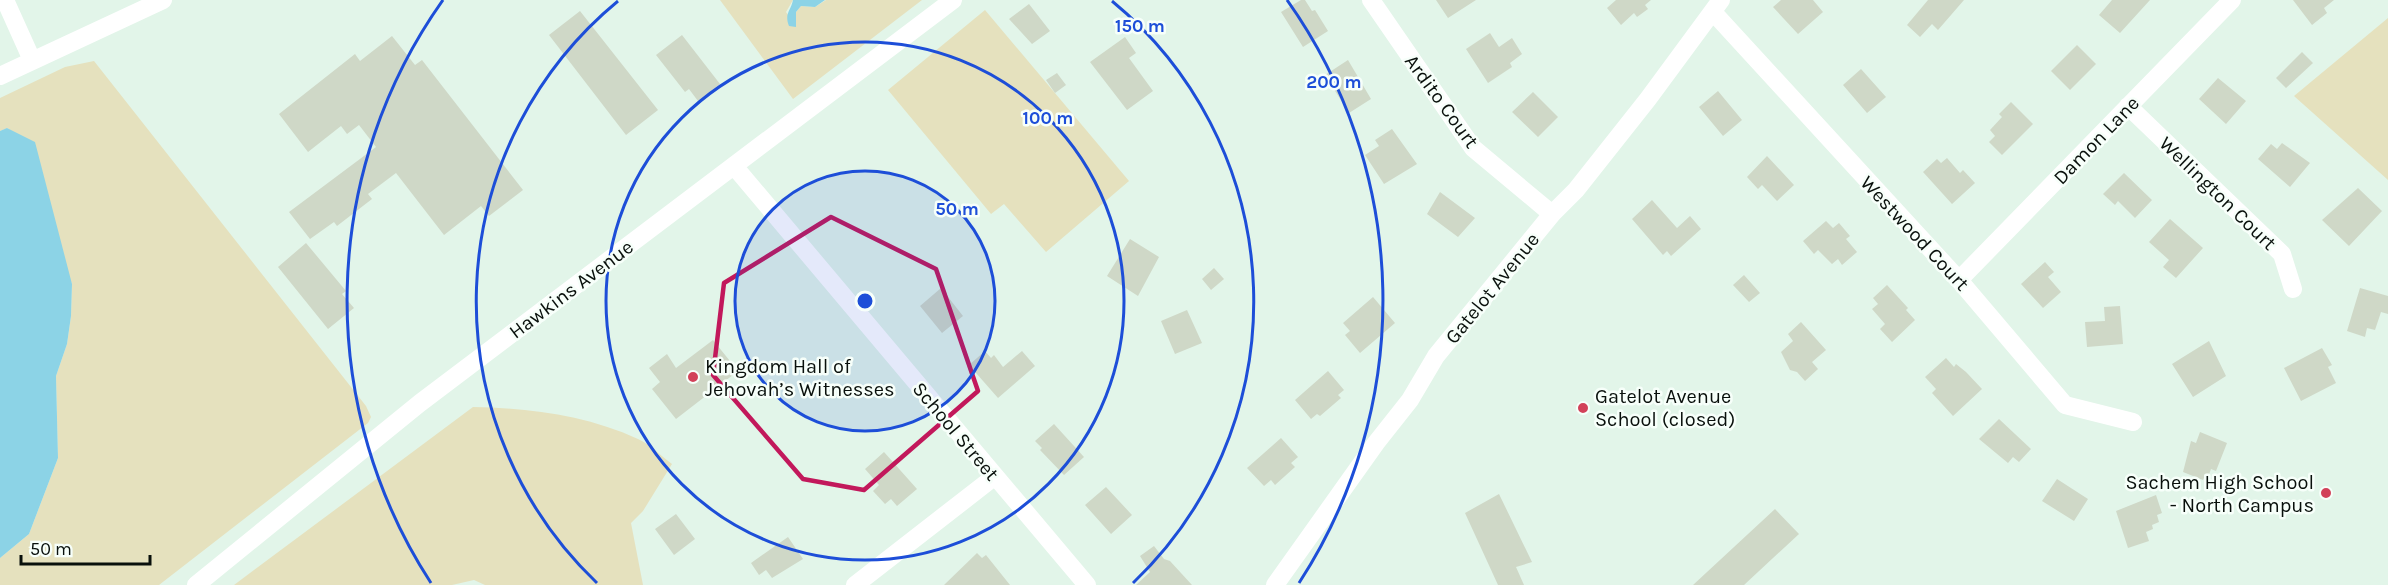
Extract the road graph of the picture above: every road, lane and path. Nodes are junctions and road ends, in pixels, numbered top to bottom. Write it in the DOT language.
graph roads {
  1 [pos="5,0"];
  2 [pos="163,0"];
  3 [pos="952,0"];
  4 [pos="1371,0"];
  5 [pos="2232,0"];
  6 [pos="1717,6"];
  7 [pos="32,60"];
  8 [pos="0,76"];
  9 [pos="2128,106"];
  10 [pos="734,166"];
  11 [pos="1552,214"];
  12 [pos="1959,280"];
  13 [pos="2293,289"];
  14 [pos="2133,422"];
  15 [pos="994,477"];
  16 [pos="196,585"];
  17 [pos="855,585"];
  18 [pos="1087,585"];
  19 [pos="1275,585"];
  1 -- 7 [label="street"];
  2 -- 7 [label="street"];
  3 -- 10 [label="street, Hawkins Avenue"];
  4 -- 11 [label="street, Ardito Court"];
  5 -- 9 [label="street, Damon Lane"];
  6 -- 11 [label="street, Gatelot Avenue"];
  6 -- 12 [label="street, Westwood Court"];
  7 -- 8 [label="street"];
  9 -- 12 [label="street, Damon Lane"];
  9 -- 13 [label="street, Wellington Court"];
  10 -- 15 [label="street, School Street"];
  10 -- 16 [label="street, Hawkins Avenue"];
  11 -- 19 [label="street, Gatelot Avenue"];
  12 -- 14 [label="street, Westwood Court"];
  15 -- 17 [label="street"];
  15 -- 18 [label="street, School Street"];
}
